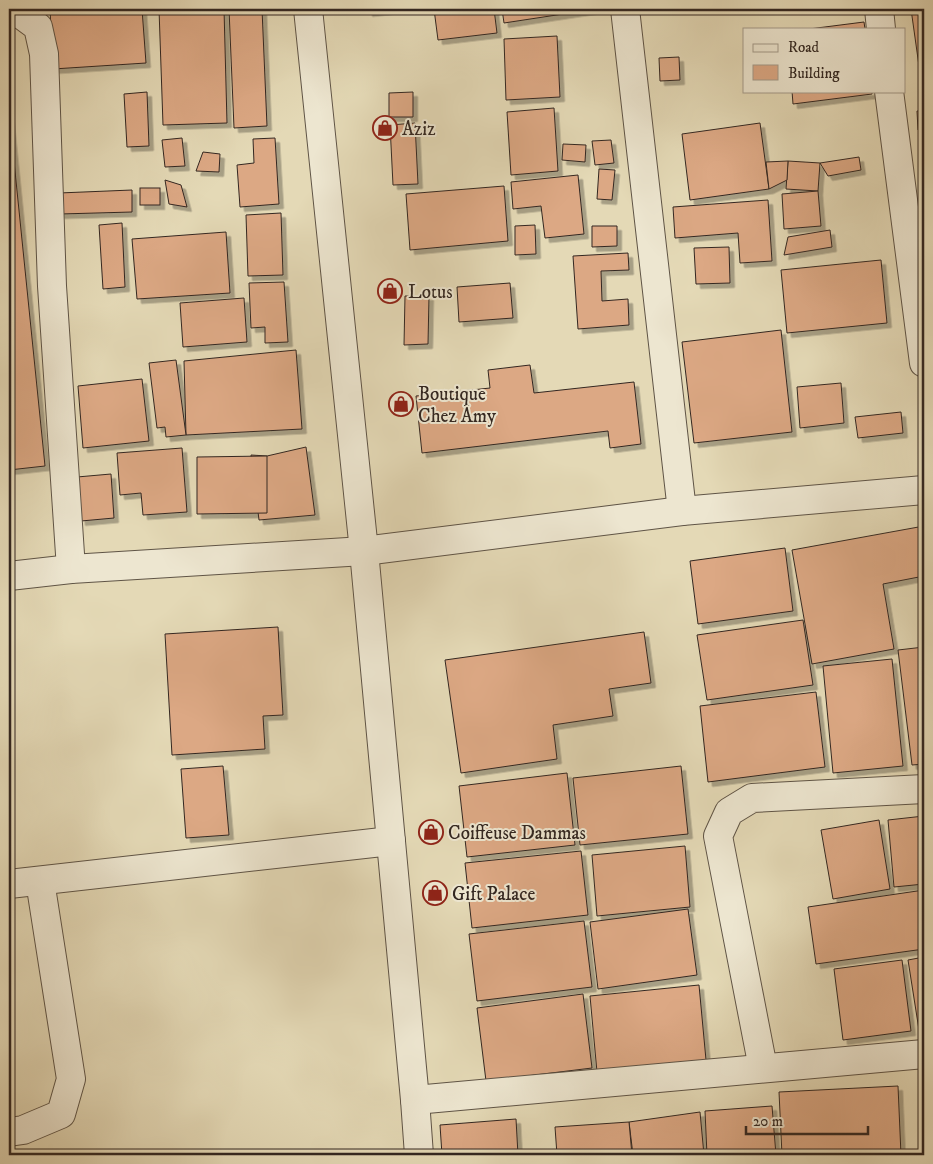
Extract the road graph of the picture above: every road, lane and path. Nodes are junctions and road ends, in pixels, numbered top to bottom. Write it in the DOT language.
graph roads {
  1 [pos="308,9"];
  2 [pos="625,9"];
  3 [pos="879,9"];
  4 [pos="9,14"];
  5 [pos="881,28"];
  6 [pos="889,92"];
  7 [pos="924,363"];
  8 [pos="924,490"];
  9 [pos="682,511"];
  10 [pos="364,551"];
  11 [pos="71,569"];
  12 [pos="9,576"];
  13 [pos="924,789"];
  14 [pos="391,841"];
  15 [pos="40,881"];
  16 [pos="9,884"];
  17 [pos="924,1054"];
  18 [pos="763,1068"];
  19 [pos="416,1100"];
  20 [pos="9,1132"];
  21 [pos="419,1155"];
  1 -- 10 [label="street"];
  2 -- 9 [label="street"];
  3 -- 5 [label="street"];
  4 -- 11 [label="street"];
  6 -- 7 [label="street"];
  8 -- 9 [label="street"];
  9 -- 10 [label="street"];
  10 -- 11 [label="street"];
  10 -- 14 [label="street"];
  11 -- 12 [label="street"];
  13 -- 18 [label="street"];
  14 -- 15 [label="street"];
  14 -- 19 [label="street"];
  15 -- 16 [label="street"];
  15 -- 20 [label="street"];
  17 -- 18 [label="street"];
  18 -- 19 [label="street"];
  19 -- 21 [label="street"];
}
